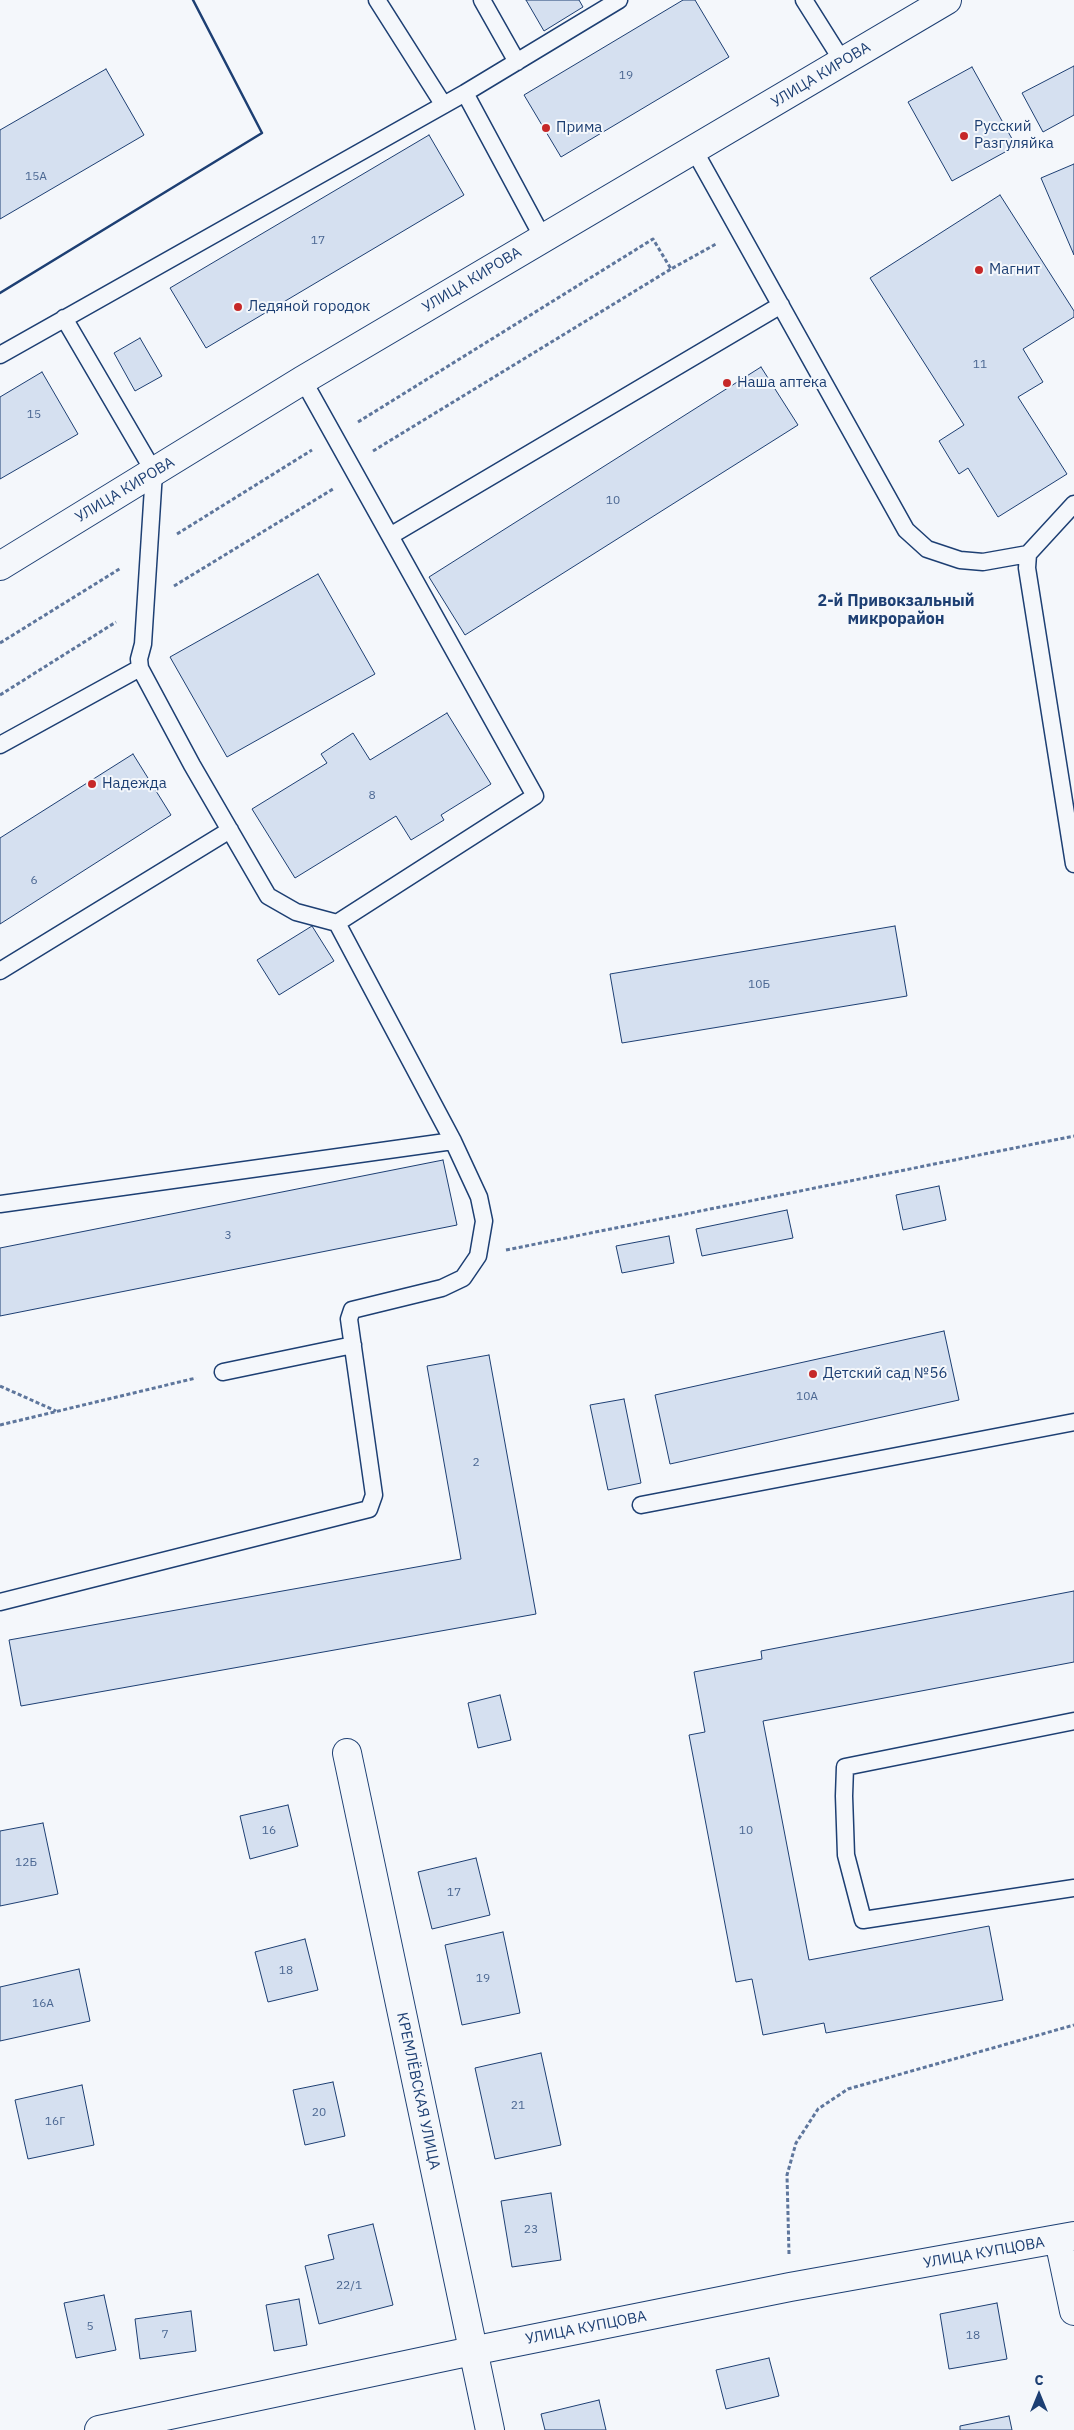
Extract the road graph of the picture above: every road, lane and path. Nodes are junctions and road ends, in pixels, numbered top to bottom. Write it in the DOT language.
graph roads {
  1 [pos="377,0"];
  2 [pos="482,0"];
  3 [pos="804,0"];
  4 [pos="947,0"];
  5 [pos="615,1"];
  6 [pos="517,62"];
  7 [pos="843,62"];
  8 [pos="465,94"];
  9 [pos="443,104"];
  10 [pos="694,150"];
  11 [pos="739,231"];
  12 [pos="543,238"];
  13 [pos="671,269"];
  14 [pos="781,305"];
  15 [pos="64,318"];
  16 [pos="0,355"];
  17 [pos="303,380"];
  18 [pos="334,436"];
  19 [pos="354,470"];
  20 [pos="154,472"];
  21 [pos="1074,504"];
  22 [pos="390,536"];
  23 [pos="149,551"];
  24 [pos="1028,554"];
  25 [pos="0,566"];
  26 [pos="145,604"];
  27 [pos="0,643"];
  28 [pos="140,668"];
  29 [pos="0,695"];
  30 [pos="0,746"];
  31 [pos="230,830"];
  32 [pos="1074,864"];
  33 [pos="338,923"];
  34 [pos="0,971"];
  35 [pos="1074,1136"];
  36 [pos="453,1141"];
  37 [pos="0,1204"];
  38 [pos="478,1256"];
  39 [pos="353,1345"];
  40 [pos="223,1372"];
  41 [pos="0,1386"];
  42 [pos="57,1412"];
  43 [pos="1074,1422"];
  44 [pos="0,1425"];
  45 [pos="641,1505"];
  46 [pos="0,1602"];
  47 [pos="1074,1721"];
  48 [pos="347,1752"];
  49 [pos="1074,1888"];
  50 [pos="1074,2025"];
  51 [pos="1066,2238"];
  52 [pos="790,2287"];
  53 [pos="1074,2311"];
  54 [pos="472,2351"];
  55 [pos="99,2430"];
  56 [pos="490,2430"];
  1 -- 9 [label="lane"];
  2 -- 6 [label="lane"];
  3 -- 7 [label="lane"];
  4 -- 7 [label="street, УЛИЦА КИРОВА"];
  5 -- 6 [label="lane"];
  6 -- 8 [label="lane"];
  7 -- 10 [label="street, УЛИЦА КИРОВА"];
  8 -- 9 [label="lane"];
  8 -- 12 [label="lane"];
  9 -- 15 [label="lane"];
  10 -- 11 [label="lane"];
  10 -- 12 [label="street, УЛИЦА КИРОВА"];
  11 -- 13 [label="path"];
  11 -- 14 [label="lane"];
  12 -- 17 [label="street, УЛИЦА КИРОВА"];
  13 -- 18 [label="path"];
  13 -- 19 [label="path"];
  14 -- 22 [label="lane"];
  14 -- 24 [label="lane"];
  15 -- 16 [label="lane"];
  15 -- 20 [label="lane"];
  17 -- 18 [label="lane"];
  17 -- 20 [label="street, УЛИЦА КИРОВА"];
  18 -- 19 [label="lane"];
  18 -- 23 [label="path"];
  19 -- 22 [label="lane"];
  19 -- 26 [label="path"];
  20 -- 23 [label="lane"];
  20 -- 25 [label="street, УЛИЦА КИРОВА"];
  21 -- 24 [label="lane"];
  22 -- 33 [label="lane"];
  23 -- 26 [label="lane"];
  23 -- 27 [label="path"];
  24 -- 32 [label="lane"];
  26 -- 28 [label="lane"];
  26 -- 29 [label="path"];
  28 -- 30 [label="lane"];
  28 -- 31 [label="lane"];
  31 -- 33 [label="lane"];
  31 -- 34 [label="lane"];
  33 -- 36 [label="lane"];
  35 -- 38 [label="path"];
  36 -- 37 [label="lane"];
  36 -- 38 [label="lane"];
  38 -- 39 [label="lane"];
  39 -- 40 [label="lane"];
  39 -- 46 [label="lane"];
  40 -- 42 [label="path"];
  41 -- 42 [label="path"];
  42 -- 44 [label="path"];
  43 -- 45 [label="lane"];
  47 -- 49 [label="lane"];
  48 -- 54 [label="street, КРЕМЛЁВСКАЯ УЛИЦА"];
  50 -- 52 [label="path"];
  51 -- 52 [label="street, УЛИЦА КУПЦОВА"];
  51 -- 53 [label="street"];
  52 -- 54 [label="street, УЛИЦА КУПЦОВА"];
  54 -- 55 [label="street, УЛИЦА КУПЦОВА"];
  54 -- 56 [label="street, КРЕМЛЁВСКАЯ УЛИЦА"];
}
